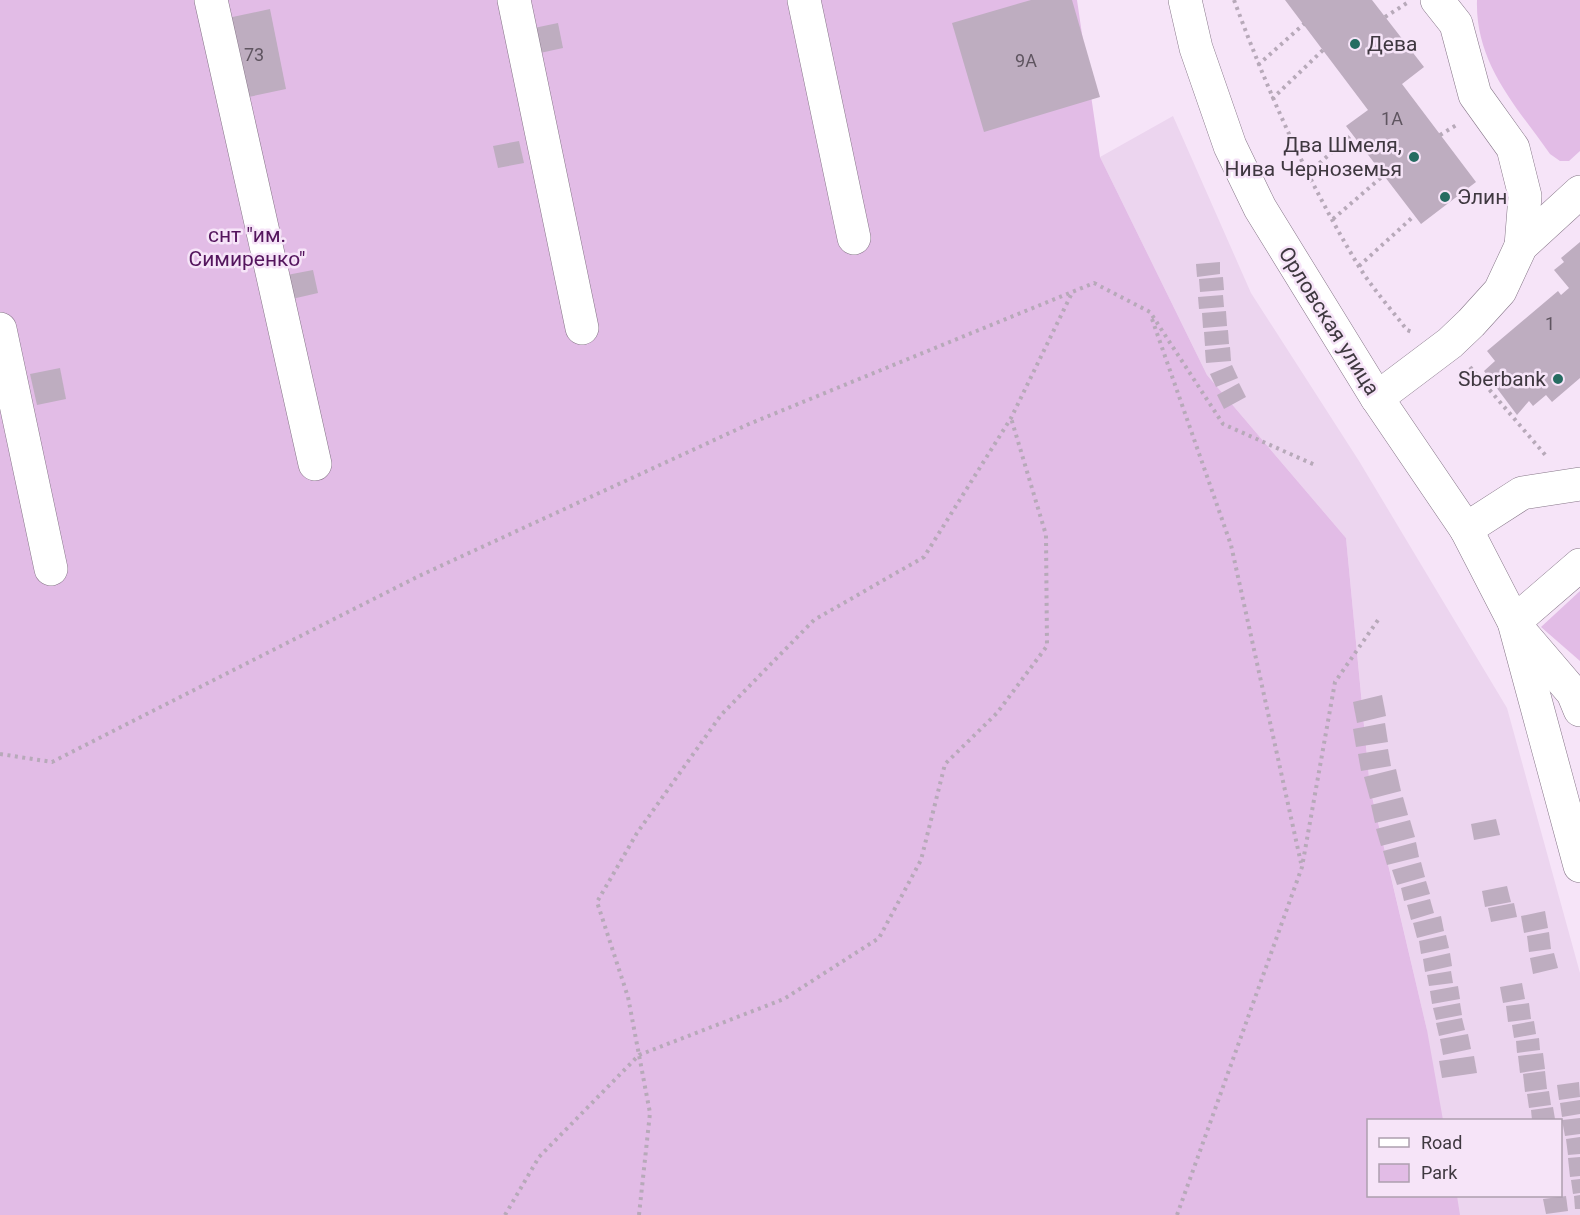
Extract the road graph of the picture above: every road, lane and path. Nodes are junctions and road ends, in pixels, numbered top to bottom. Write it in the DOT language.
graph roads {
  1 [pos="211,0"];
  2 [pos="514,0"];
  3 [pos="804,0"];
  4 [pos="1185,0"];
  5 [pos="1234,0"];
  6 [pos="1412,0"];
  7 [pos="1437,0"];
  8 [pos="1385,17"];
  9 [pos="1304,24"];
  10 [pos="1323,50"];
  11 [pos="1258,65"];
  12 [pos="1272,99"];
  13 [pos="1353,134"];
  14 [pos="1308,173"];
  15 [pos="1384,175"];
  16 [pos="1580,192"];
  17 [pos="1414,216"];
  18 [pos="1333,219"];
  19 [pos="854,238"];
  20 [pos="1521,246"];
  21 [pos="1359,266"];
  22 [pos="1073,292"];
  23 [pos="1150,312"];
  24 [pos="582,328"];
  25 [pos="0,330"];
  26 [pos="1450,343"];
  27 [pos="1377,398"];
  28 [pos="1011,418"];
  29 [pos="315,464"];
  30 [pos="1315,465"];
  31 [pos="1575,485"];
  32 [pos="1466,529"];
  33 [pos="1580,565"];
  34 [pos="51,569"];
  35 [pos="1378,620"];
  36 [pos="1514,622"];
  37 [pos="1580,710"];
  38 [pos="0,754"];
  39 [pos="1580,866"];
  40 [pos="1302,867"];
  41 [pos="639,1056"];
  42 [pos="505,1215"];
  43 [pos="639,1215"];
  44 [pos="1177,1215"];
  1 -- 29 [label="street"];
  2 -- 24 [label="street"];
  3 -- 19 [label="street"];
  4 -- 27 [label="street, Орловская улица"];
  5 -- 11 [label="path"];
  6 -- 8 [label="path"];
  7 -- 20 [label="street"];
  9 -- 11 [label="path"];
  10 -- 12 [label="path"];
  11 -- 12 [label="path"];
  12 -- 14 [label="path"];
  13 -- 14 [label="path"];
  14 -- 18 [label="path"];
  15 -- 18 [label="path"];
  16 -- 20 [label="street"];
  17 -- 21 [label="path"];
  18 -- 21 [label="path"];
  20 -- 26 [label="street"];
  21 -- 26 [label="path"];
  22 -- 23 [label="path"];
  22 -- 28 [label="path"];
  22 -- 38 [label="path"];
  23 -- 30 [label="path"];
  23 -- 40 [label="path"];
  25 -- 34 [label="street"];
  26 -- 27 [label="street"];
  26 -- 31 [label="path"];
  27 -- 32 [label="street, Орловская улица"];
  28 -- 41 [label="path"];
  28 -- 41 [label="path"];
  31 -- 32 [label="street"];
  32 -- 36 [label="street, Орловская улица"];
  33 -- 36 [label="street"];
  35 -- 40 [label="path"];
  36 -- 37 [label="street, Орловская улица"];
  36 -- 39 [label="street, Орловская улица"];
  40 -- 44 [label="path"];
  41 -- 42 [label="path"];
  41 -- 43 [label="path"];
}
